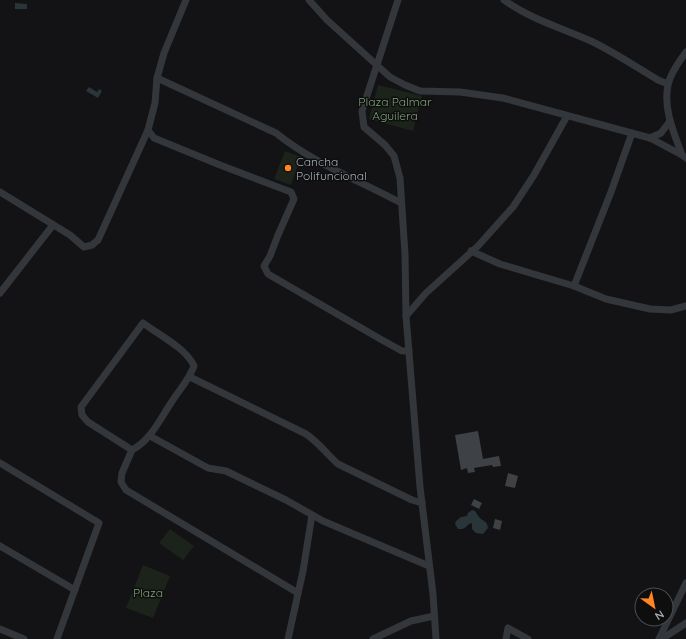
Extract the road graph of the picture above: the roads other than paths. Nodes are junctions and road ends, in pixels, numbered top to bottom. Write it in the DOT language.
graph roads {
  1 [pos="186,0"];
  2 [pos="309,0"];
  3 [pos="398,0"];
  4 [pos="504,0"];
  5 [pos="686,52"];
  6 [pos="377,66"];
  7 [pos="157,78"];
  8 [pos="668,84"];
  9 [pos="567,116"];
  10 [pos="670,122"];
  11 [pos="148,130"];
  12 [pos="632,133"];
  13 [pos="650,138"];
  14 [pos="684,156"];
  15 [pos="0,192"];
  16 [pos="401,203"];
  17 [pos="53,225"];
  18 [pos="472,251"];
  19 [pos="574,286"];
  20 [pos="0,293"];
  21 [pos="686,306"];
  22 [pos="406,316"];
  23 [pos="409,351"];
  24 [pos="190,377"];
  25 [pos="150,436"];
  26 [pos="132,450"];
  27 [pos="0,463"];
  28 [pos="422,504"];
  29 [pos="312,515"];
  30 [pos="0,546"];
  31 [pos="429,566"];
  32 [pos="686,583"];
  33 [pos="75,590"];
  34 [pos="298,593"];
  35 [pos="434,616"];
  36 [pos="686,623"];
  37 [pos="0,629"];
  38 [pos="24,639"];
  39 [pos="57,639"];
  40 [pos="288,639"];
  41 [pos="373,639"];
  42 [pos="436,639"];
  43 [pos="506,639"];
  44 [pos="528,639"];
  45 [pos="660,639"];
  1 -- 7 [label="street"];
  2 -- 6 [label="street"];
  3 -- 6 [label="street"];
  4 -- 8 [label="street"];
  5 -- 8 [label="street"];
  6 -- 9 [label="street"];
  6 -- 16 [label="street"];
  7 -- 11 [label="street"];
  7 -- 16 [label="street"];
  8 -- 10 [label="street"];
  9 -- 12 [label="street"];
  9 -- 18 [label="street"];
  10 -- 13 [label="street"];
  10 -- 14 [label="street"];
  11 -- 17 [label="street"];
  11 -- 23 [label="street"];
  12 -- 13 [label="street"];
  12 -- 19 [label="street"];
  13 -- 14 [label="street"];
  15 -- 17 [label="street"];
  16 -- 22 [label="street"];
  17 -- 20 [label="street"];
  18 -- 19 [label="street"];
  18 -- 22 [label="street"];
  19 -- 21 [label="street"];
  22 -- 23 [label="street"];
  23 -- 28 [label="street"];
  24 -- 25 [label="street"];
  24 -- 26 [label="street"];
  24 -- 28 [label="street"];
  25 -- 26 [label="street"];
  25 -- 29 [label="street"];
  26 -- 34 [label="street"];
  27 -- 33 [label="street"];
  28 -- 31 [label="street"];
  29 -- 31 [label="street"];
  29 -- 34 [label="street"];
  30 -- 33 [label="street"];
  31 -- 35 [label="street"];
  32 -- 45 [label="street"];
  33 -- 39 [label="street"];
  34 -- 40 [label="street"];
  35 -- 41 [label="street"];
  35 -- 42 [label="street"];
  36 -- 45 [label="street"];
  37 -- 38 [label="street"];
  43 -- 44 [label="street"];
}
